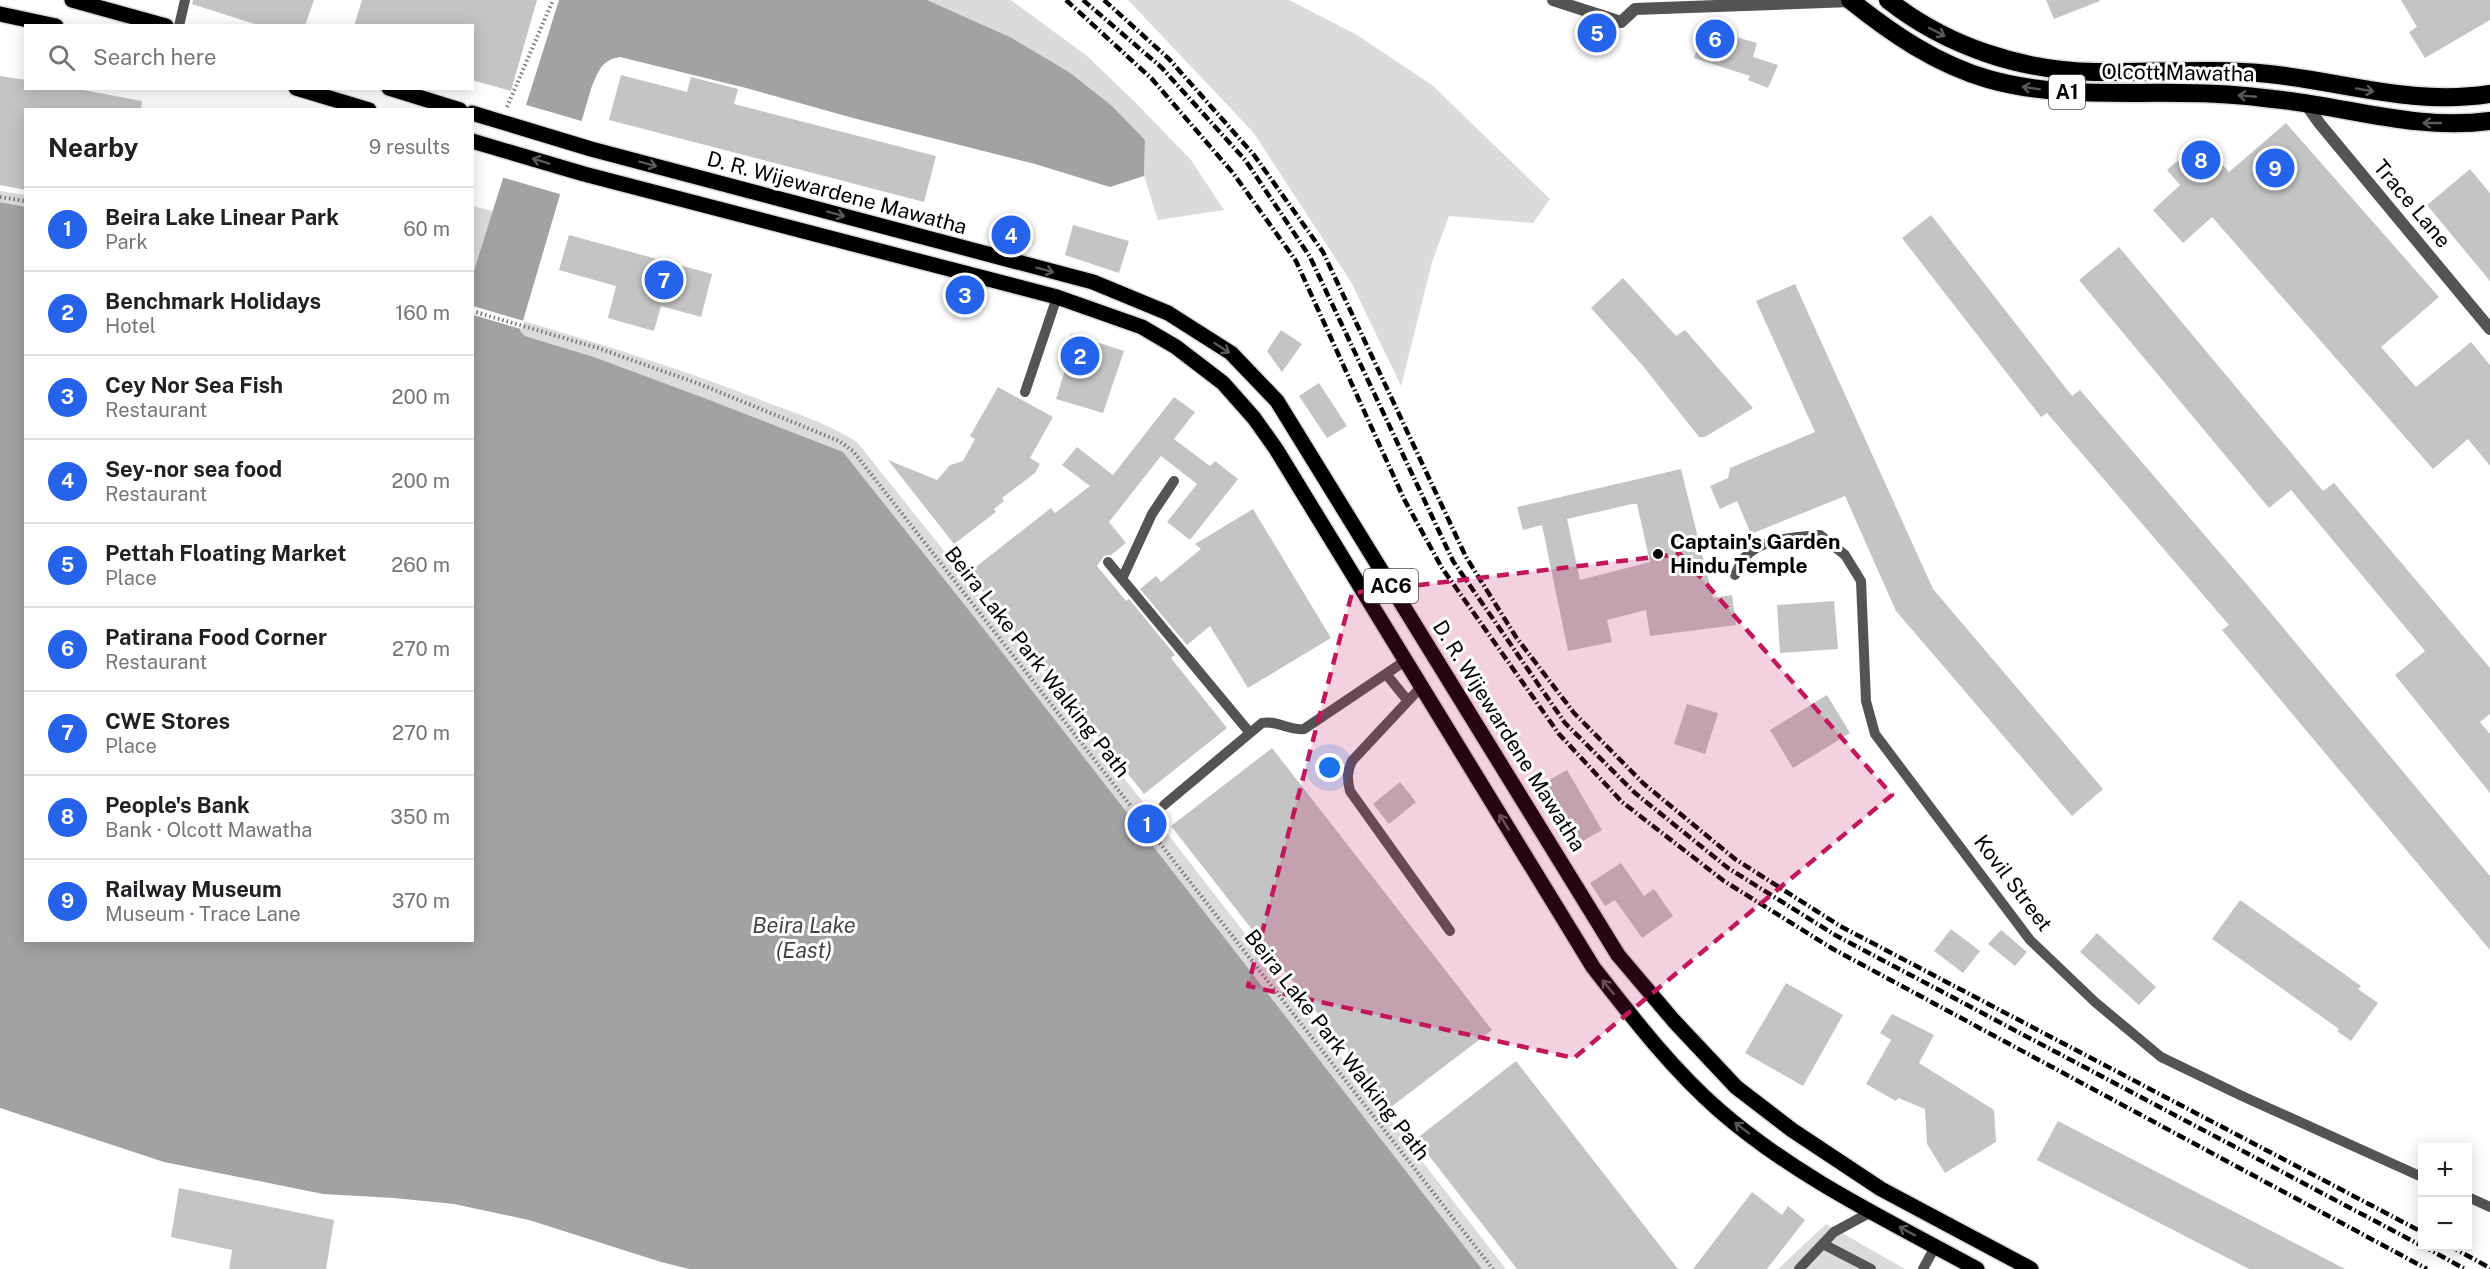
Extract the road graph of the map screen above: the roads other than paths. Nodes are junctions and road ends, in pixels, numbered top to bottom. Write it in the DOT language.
graph roads {
  1 [pos="72,0"];
  2 [pos="185,0"];
  3 [pos="1553,0"];
  4 [pos="1850,0"];
  5 [pos="1888,0"];
  6 [pos="0,14"];
  7 [pos="47,24"];
  8 [pos="159,24"];
  9 [pos="179,24"];
  10 [pos="2308,80"];
  11 [pos="303,90"];
  12 [pos="395,90"];
  13 [pos="2490,94"];
  14 [pos="2305,103"];
  15 [pos="362,108"];
  16 [pos="454,108"];
  17 [pos="474,114"];
  18 [pos="2490,121"];
  19 [pos="474,142"];
  20 [pos="1057,297"];
  21 [pos="2490,329"];
  22 [pos="1025,392"];
  23 [pos="1174,481"];
  24 [pos="1108,562"];
  25 [pos="1735,575"];
  26 [pos="1122,579"];
  27 [pos="1405,661"];
  28 [pos="1386,674"];
  29 [pos="1422,686"];
  30 [pos="1408,701"];
  31 [pos="1250,733"];
  32 [pos="1164,805"];
  33 [pos="1450,931"];
  34 [pos="2418,1175"];
  35 [pos="2472,1199"];
  36 [pos="2490,1207"];
  37 [pos="1871,1212"];
  38 [pos="1823,1244"];
  39 [pos="1935,1247"];
  40 [pos="1799,1269"];
  41 [pos="1871,1269"];
  42 [pos="1923,1269"];
  43 [pos="1977,1269"];
  44 [pos="2031,1269"];
  1 -- 8 [label="main road"];
  2 -- 9 [label="lane"];
  3 -- 4 [label="street"];
  14 -- 4 [label="highway, Olcott Mawatha / A1, one-way"];
  5 -- 10 [label="highway, Olcott Mawatha / A1, one-way"];
  6 -- 7 [label="main road"];
  10 -- 13 [label="highway, Olcott Mawatha / A1, one-way"];
  10 -- 14 [label="highway"];
  11 -- 15 [label="main road"];
  12 -- 16 [label="main road"];
  18 -- 14 [label="highway, Olcott Mawatha / A1, one-way"];
  14 -- 21 [label="street, Trace Lane"];
  17 -- 44 [label="main road, D. R. Wijewardene Mawatha / AC6, one-way"];
  20 -- 19 [label="main road, D. R. Wijewardene Mawatha / AC6, one-way"];
  20 -- 22 [label="lane"];
  20 -- 27 [label="main road, D. R. Wijewardene Mawatha / AC6"];
  23 -- 26 [label="lane"];
  24 -- 26 [label="lane"];
  25 -- 34 [label="lane, Kovil Street"];
  26 -- 31 [label="lane"];
  27 -- 28 [label="lane"];
  27 -- 29 [label="main road, D. R. Wijewardene Mawatha / AC6"];
  28 -- 30 [label="lane"];
  28 -- 31 [label="lane"];
  29 -- 30 [label="lane"];
  37 -- 29 [label="main road, D. R. Wijewardene Mawatha / AC6, one-way"];
  30 -- 33 [label="lane"];
  31 -- 32 [label="lane"];
  35 -- 36 [label="lane"];
  37 -- 38 [label="lane"];
  39 -- 37 [label="main road, D. R. Wijewardene Mawatha / AC6, one-way"];
  38 -- 40 [label="lane"];
  38 -- 41 [label="lane"];
  39 -- 42 [label="lane"];
  39 -- 43 [label="main road, D. R. Wijewardene Mawatha / AC6"];
}
